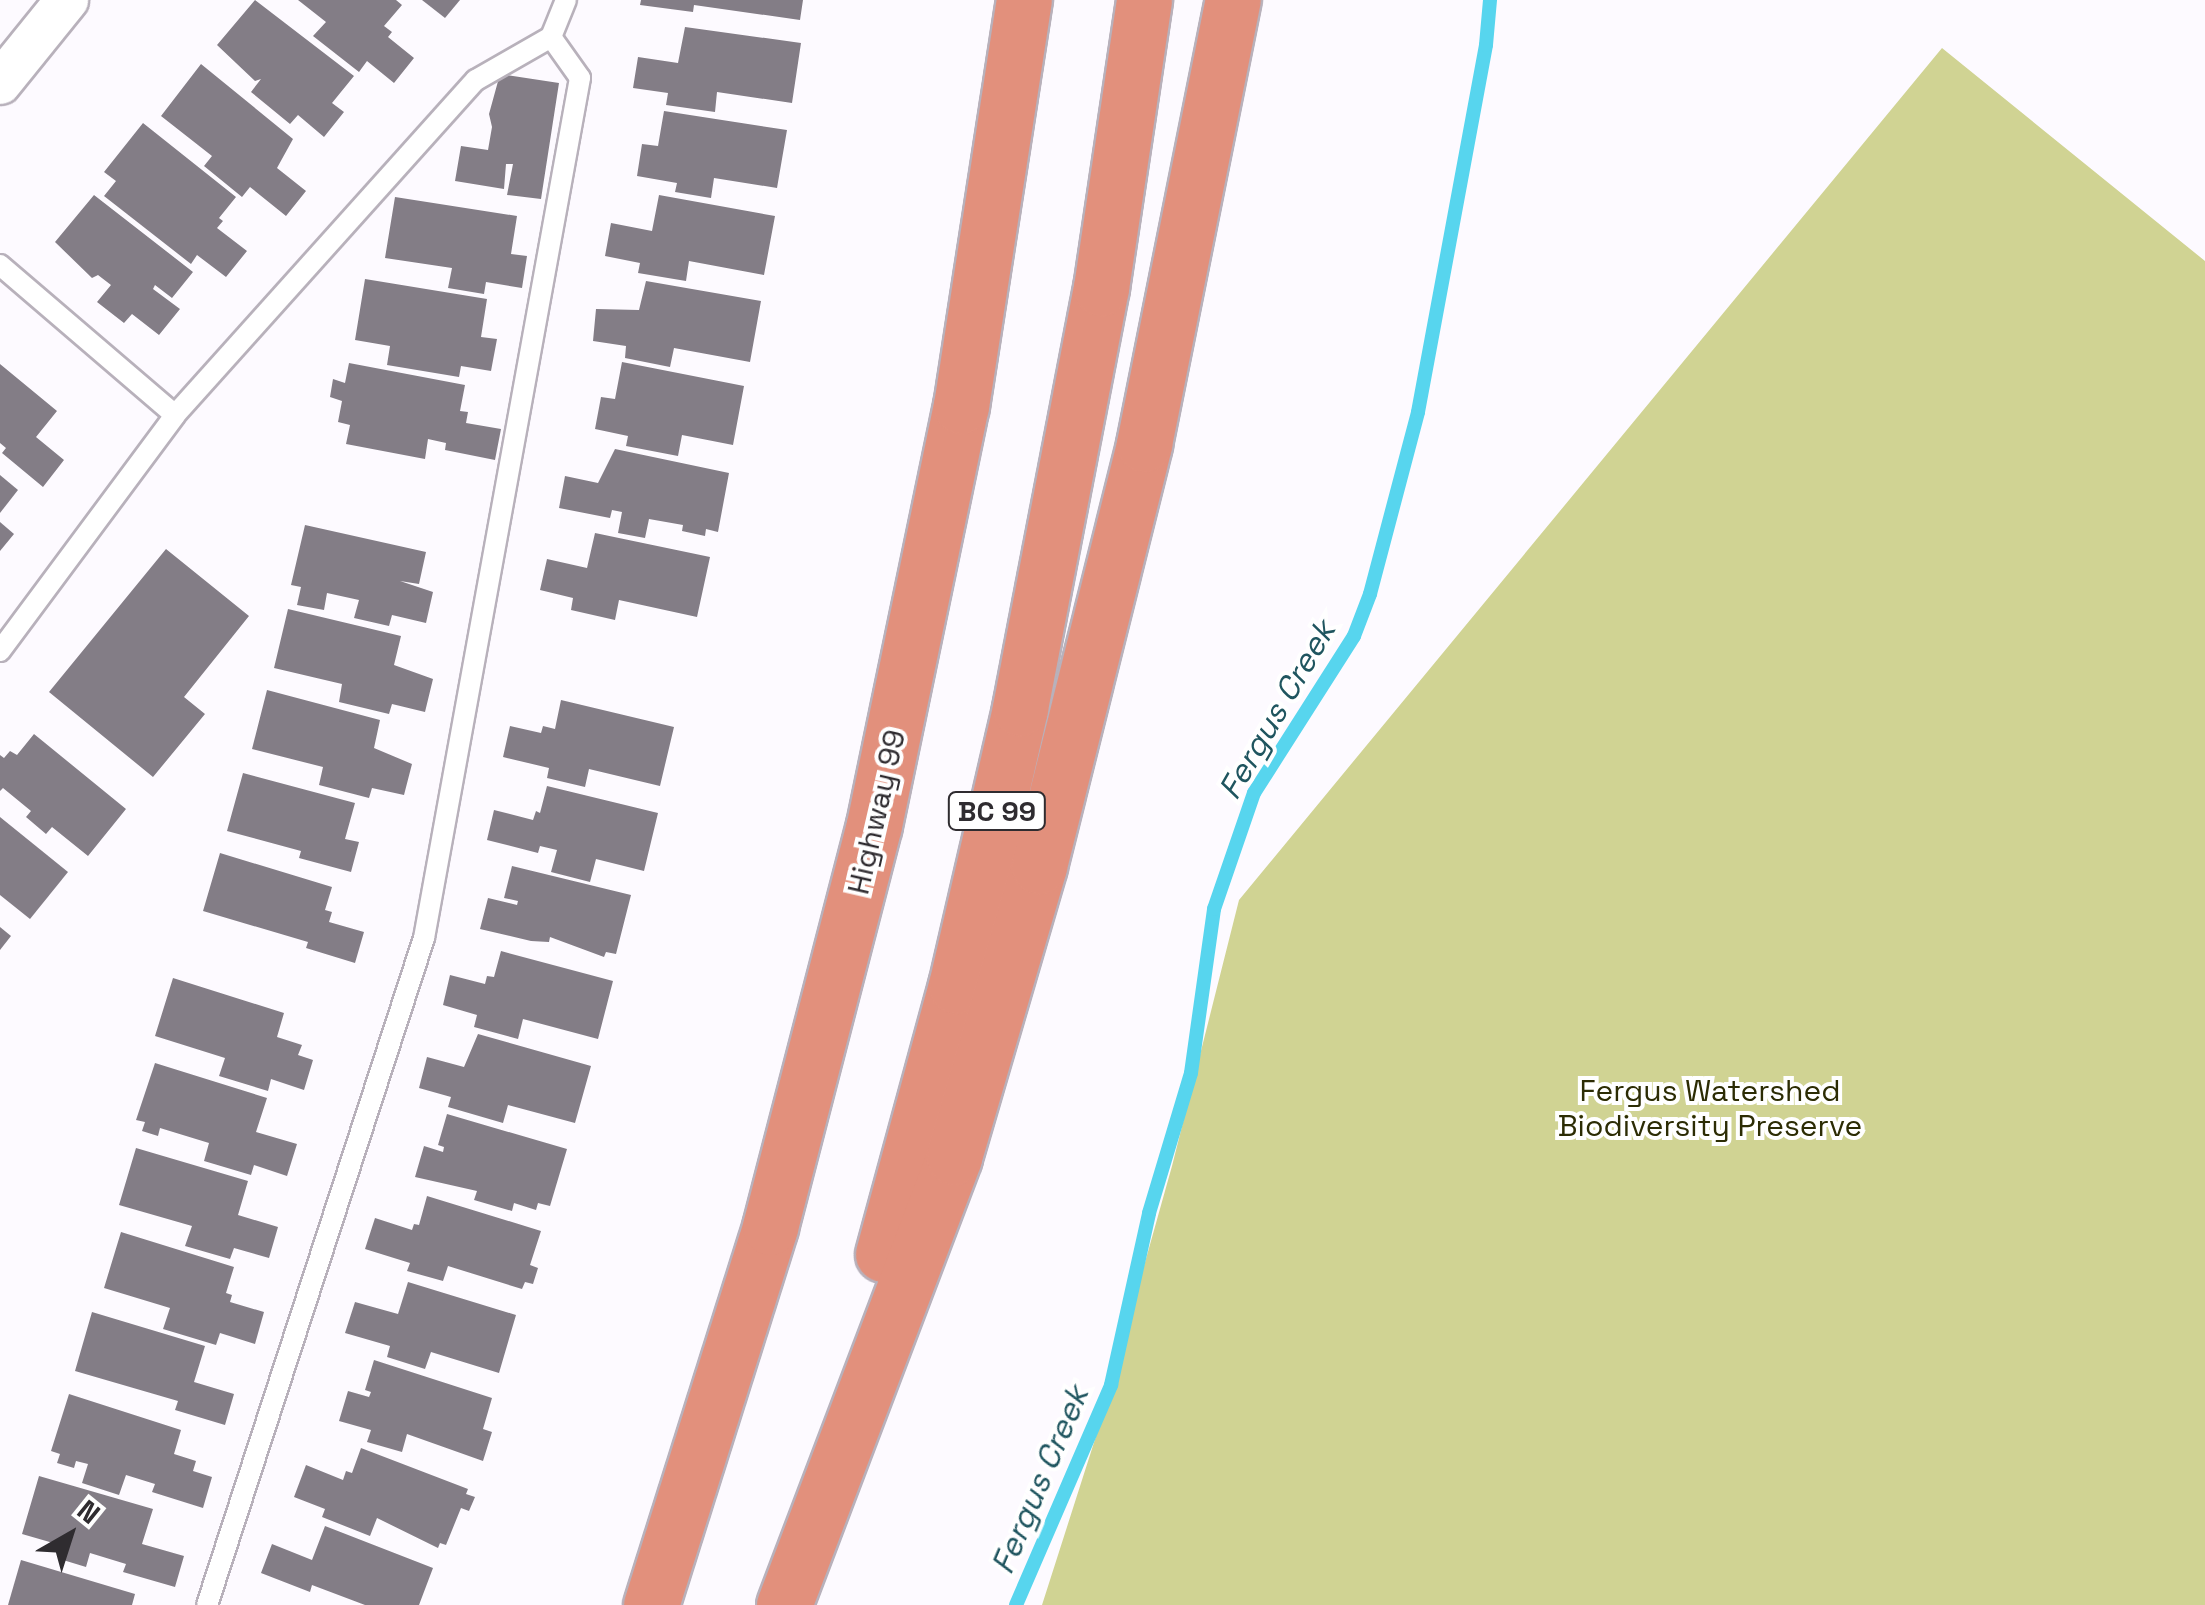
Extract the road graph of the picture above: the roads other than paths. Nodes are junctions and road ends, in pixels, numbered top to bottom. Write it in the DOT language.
graph roads {
  1 [pos="67,0"];
  2 [pos="566,0"];
  3 [pos="998,0"];
  4 [pos="1024,0"];
  5 [pos="1144,0"];
  6 [pos="1233,0"];
  7 [pos="551,37"];
  8 [pos="0,82"];
  9 [pos="0,265"];
  10 [pos="986,268"];
  11 [pos="176,415"];
  12 [pos="0,651"];
  13 [pos="206,1605"];
  14 [pos="651,1605"];
  15 [pos="773,1605"];
  16 [pos="784,1605"];
  1 -- 8 [label="street"];
  2 -- 7 [label="lane"];
  3 -- 10 [label="highway"];
  4 -- 10 [label="highway, Highway 99"];
  5 -- 15 [label="highway, BC 99"];
  6 -- 16 [label="highway"];
  7 -- 11 [label="lane"];
  7 -- 13 [label="lane"];
  9 -- 11 [label="lane"];
  10 -- 14 [label="highway, Highway 99"];
  11 -- 12 [label="lane"];
}
